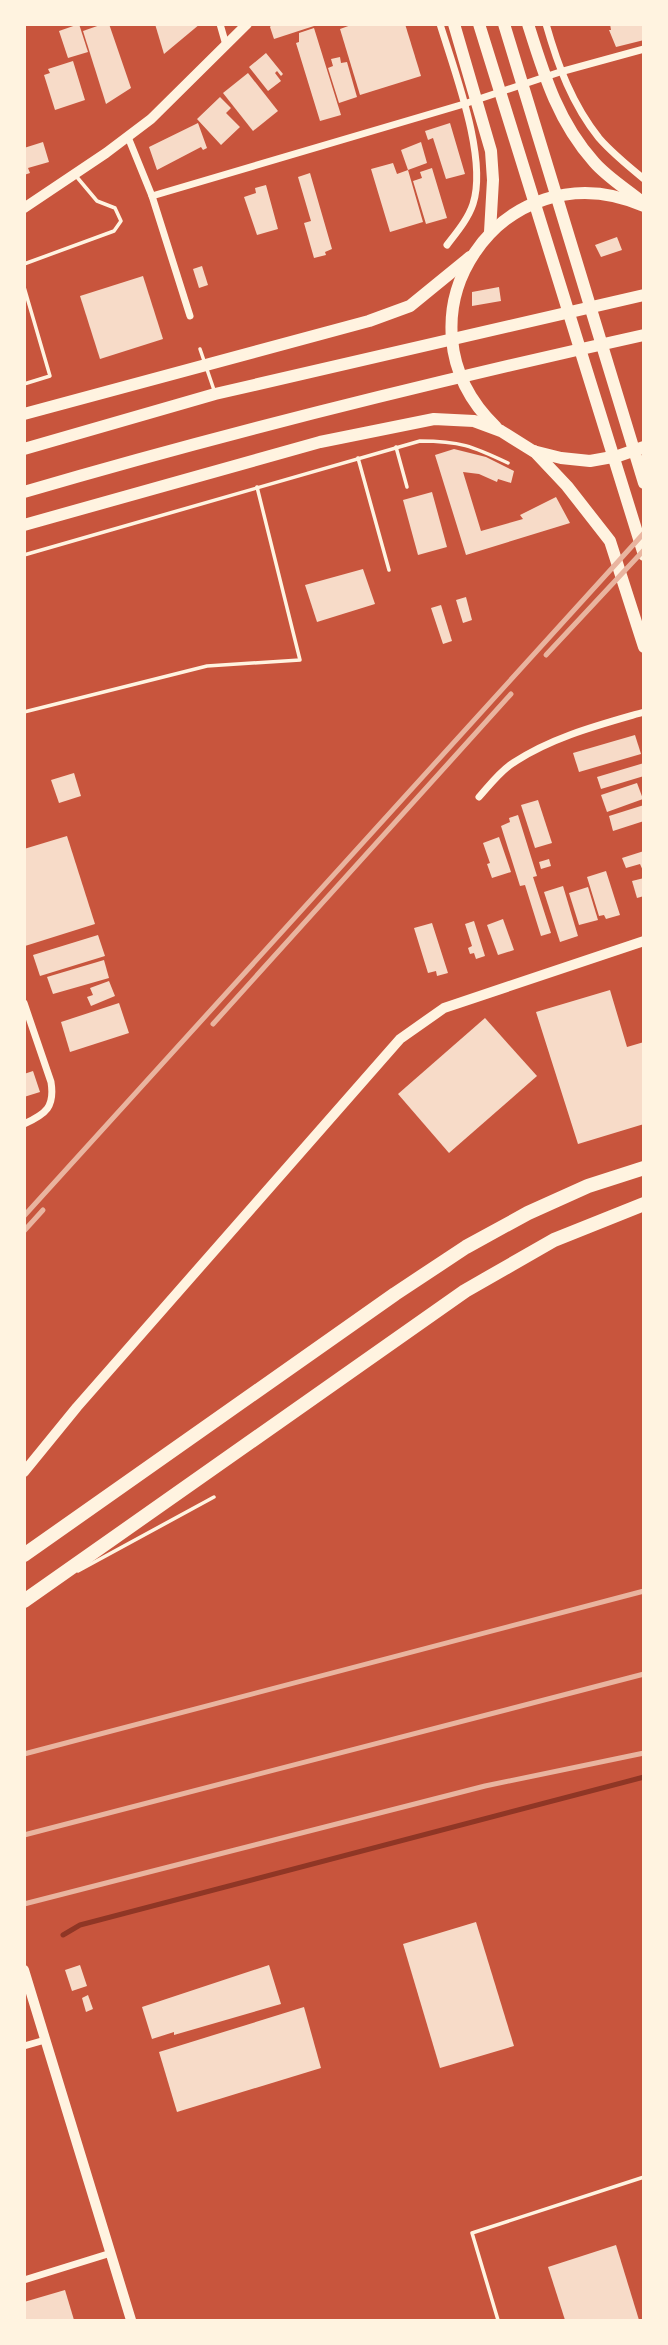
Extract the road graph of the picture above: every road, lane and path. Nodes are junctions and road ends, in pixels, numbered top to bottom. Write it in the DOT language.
graph roads {
  1 [pos="220,24"];
  2 [pos="247,24"];
  3 [pos="440,24"];
  4 [pos="454,24"];
  5 [pos="479,24"];
  6 [pos="504,24"];
  7 [pos="528,24"];
  8 [pos="546,24"];
  9 [pos="226,45"];
  10 [pos="643,49"];
  11 [pos="560,72"];
  12 [pos="464,104"];
  13 [pos="128,137"];
  14 [pos="74,175"];
  15 [pos="643,179"];
  16 [pos="152,196"];
  17 [pos="643,205"];
  18 [pos="24,208"];
  19 [pos="490,232"];
  20 [pos="447,245"];
  21 [pos="470,257"];
  22 [pos="24,264"];
  23 [pos="24,287"];
  24 [pos="643,295"];
  25 [pos="190,316"];
  26 [pos="643,335"];
  27 [pos="200,349"];
  28 [pos="24,384"];
  29 [pos="215,394"];
  30 [pos="24,414"];
  31 [pos="501,431"];
  32 [pos="396,447"];
  33 [pos="643,447"];
  34 [pos="24,449"];
  35 [pos="534,450"];
  36 [pos="358,458"];
  37 [pos="508,463"];
  38 [pos="643,483"];
  39 [pos="257,487"];
  40 [pos="407,487"];
  41 [pos="24,492"];
  42 [pos="24,525"];
  43 [pos="24,555"];
  44 [pos="643,555"];
  45 [pos="389,570"];
  46 [pos="643,648"];
  47 [pos="24,712"];
  48 [pos="643,712"];
  49 [pos="479,797"];
  50 [pos="643,941"];
  51 [pos="24,1003"];
  52 [pos="24,1124"];
  53 [pos="643,1168"];
  54 [pos="643,1204"];
  55 [pos="24,1472"];
  56 [pos="214,1497"];
  57 [pos="24,1555"];
  58 [pos="27,1599"];
  59 [pos="24,1970"];
  60 [pos="45,2040"];
  61 [pos="24,2046"];
  62 [pos="643,2177"];
  63 [pos="111,2253"];
  64 [pos="24,2280"];
  65 [pos="131,2320"];
  66 [pos="498,2320"];
  1 -- 9 [label="street"];
  2 -- 9 [label="main road"];
  3 -- 12 [label="street"];
  4 -- 19 [label="highway"];
  5 -- 44 [label="highway"];
  6 -- 38 [label="highway"];
  7 -- 17 [label="highway"];
  8 -- 11 [label="street"];
  9 -- 13 [label="main road"];
  10 -- 11 [label="street"];
  11 -- 12 [label="street"];
  11 -- 15 [label="street"];
  12 -- 16 [label="street"];
  12 -- 20 [label="street"];
  13 -- 14 [label="main road"];
  13 -- 16 [label="street"];
  14 -- 18 [label="main road"];
  14 -- 22 [label="lane"];
  16 -- 25 [label="street"];
  17 -- 19 [label="highway"];
  19 -- 21 [label="highway"];
  21 -- 30 [label="highway"];
  21 -- 31 [label="highway"];
  23 -- 28 [label="lane"];
  24 -- 29 [label="highway"];
  26 -- 41 [label="highway"];
  27 -- 29 [label="lane"];
  29 -- 34 [label="highway"];
  31 -- 35 [label="highway"];
  31 -- 42 [label="highway"];
  32 -- 36 [label="lane"];
  32 -- 37 [label="lane"];
  32 -- 40 [label="lane"];
  33 -- 35 [label="highway"];
  35 -- 46 [label="highway"];
  36 -- 39 [label="lane"];
  36 -- 45 [label="lane"];
  39 -- 43 [label="lane"];
  39 -- 47 [label="lane"];
  48 -- 49 [label="street"];
  50 -- 55 [label="street"];
  51 -- 52 [label="street"];
  53 -- 57 [label="highway"];
  54 -- 58 [label="highway"];
  56 -- 58 [label="lane"];
  59 -- 60 [label="street"];
  60 -- 61 [label="street"];
  60 -- 63 [label="street"];
  62 -- 66 [label="lane"];
  63 -- 64 [label="street"];
  63 -- 65 [label="street"];
}
